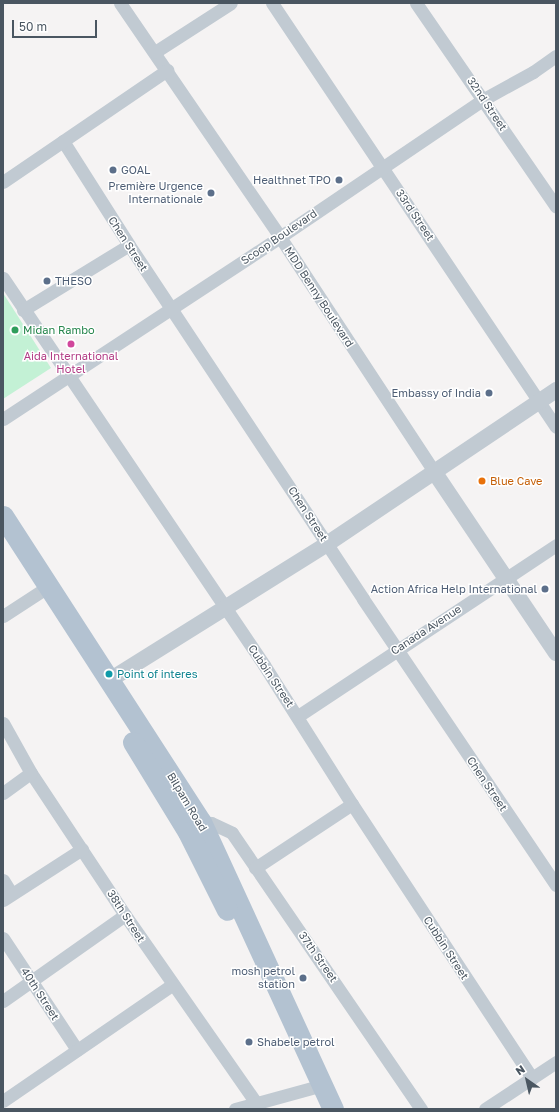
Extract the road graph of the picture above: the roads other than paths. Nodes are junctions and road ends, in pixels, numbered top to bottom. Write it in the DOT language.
graph roads {
  1 [pos="120,3"];
  2 [pos="231,3"];
  3 [pos="272,3"];
  4 [pos="416,3"];
  5 [pos="155,52"];
  6 [pos="556,56"];
  7 [pos="167,70"];
  8 [pos="484,99"];
  9 [pos="63,141"];
  10 [pos="383,168"];
  11 [pos="3,182"];
  12 [pos="556,207"];
  13 [pos="280,237"];
  14 [pos="129,245"];
  15 [pos="3,278"];
  16 [pos="171,309"];
  17 [pos="23,310"];
  18 [pos="68,376"];
  19 [pos="556,390"];
  20 [pos="539,402"];
  21 [pos="3,419"];
  22 [pos="556,427"];
  23 [pos="435,473"];
  24 [pos="3,516"];
  25 [pos="3,542"];
  26 [pos="327,544"];
  27 [pos="556,546"];
  28 [pos="507,578"];
  29 [pos="43,590"];
  30 [pos="223,607"];
  31 [pos="3,616"];
  32 [pos="397,649"];
  33 [pos="556,653"];
  34 [pos="108,681"];
  35 [pos="298,716"];
  36 [pos="3,723"];
  37 [pos="31,773"];
  38 [pos="3,793"];
  39 [pos="352,804"];
  40 [pos="201,822"];
  41 [pos="82,848"];
  42 [pos="255,868"];
  43 [pos="3,880"];
  44 [pos="556,885"];
  45 [pos="7,896"];
  46 [pos="125,915"];
  47 [pos="3,938"];
  48 [pos="33,982"];
  49 [pos="172,985"];
  50 [pos="3,1002"];
  51 [pos="77,1050"];
  52 [pos="556,1062"];
  53 [pos="532,1078"];
  54 [pos="316,1088"];
  55 [pos="3,1101"];
  56 [pos="256,1104"];
  57 [pos="235,1109"];
  58 [pos="318,1109"];
  59 [pos="333,1109"];
  60 [pos="421,1109"];
  61 [pos="485,1109"];
  1 -- 5 [label="street, MDD Benny Boulevard"];
  2 -- 5 [label="street"];
  3 -- 10 [label="street, 33rd Street"];
  4 -- 8 [label="street, 32nd Street"];
  5 -- 7 [label="street, MDD Benny Boulevard"];
  6 -- 8 [label="street, Scoop Boulevard"];
  7 -- 9 [label="street"];
  7 -- 13 [label="street, MDD Benny Boulevard"];
  8 -- 10 [label="street, Scoop Boulevard"];
  8 -- 12 [label="street, 32nd Street"];
  9 -- 11 [label="street"];
  9 -- 14 [label="street, Chen Street"];
  10 -- 13 [label="street, Scoop Boulevard"];
  10 -- 20 [label="street, 33rd Street"];
  13 -- 16 [label="street, Scoop Boulevard"];
  13 -- 23 [label="street, MDD Benny Boulevard"];
  14 -- 16 [label="street, Chen Street"];
  14 -- 17 [label="street"];
  15 -- 17 [label="street, Cubbin Street"];
  16 -- 18 [label="street, Scoop Boulevard"];
  16 -- 26 [label="street, Chen Street"];
  17 -- 18 [label="street, Cubbin Street"];
  18 -- 21 [label="street, Scoop Boulevard"];
  18 -- 30 [label="street, Cubbin Street"];
  19 -- 20 [label="street"];
  20 -- 22 [label="street, 33rd Street"];
  20 -- 23 [label="street"];
  23 -- 26 [label="street"];
  23 -- 28 [label="street"];
  24 -- 29 [label="main road, Bilpam Road"];
  25 -- 29 [label="main road, Bilpam Road"];
  26 -- 30 [label="street"];
  26 -- 32 [label="street, Chen Street"];
  27 -- 28 [label="street, Canada Avenue"];
  28 -- 32 [label="street, Canada Avenue"];
  28 -- 33 [label="street"];
  29 -- 31 [label="street"];
  29 -- 34 [label="main road, Bilpam Road"];
  29 -- 54 [label="main road, Bilpam Road"];
  30 -- 34 [label="street"];
  30 -- 35 [label="street, Cubbin Street"];
  32 -- 35 [label="street, Canada Avenue"];
  32 -- 44 [label="street, Chen Street"];
  34 -- 40 [label="main road, Bilpam Road"];
  35 -- 39 [label="street, Cubbin Street"];
  36 -- 37 [label="street, 38th Street"];
  37 -- 38 [label="street"];
  37 -- 41 [label="street, 38th Street"];
  39 -- 42 [label="street"];
  39 -- 53 [label="street, Cubbin Street"];
  40 -- 42 [label="street, 37th Street"];
  40 -- 54 [label="main road, Bilpam Road"];
  41 -- 45 [label="street"];
  41 -- 46 [label="street, 38th Street"];
  42 -- 60 [label="street, 37th Street"];
  43 -- 45 [label="street"];
  46 -- 48 [label="street"];
  46 -- 49 [label="street, 38th Street"];
  47 -- 48 [label="street, 40th Street"];
  48 -- 50 [label="street"];
  48 -- 51 [label="street, 40th Street"];
  49 -- 51 [label="street"];
  49 -- 56 [label="street, 38th Street"];
  51 -- 55 [label="street"];
  52 -- 53 [label="street"];
  53 -- 61 [label="street"];
  54 -- 56 [label="street"];
  54 -- 58 [label="main road, Bilpam Road"];
  54 -- 59 [label="main road, Bilpam Road"];
  56 -- 57 [label="street"];
}
